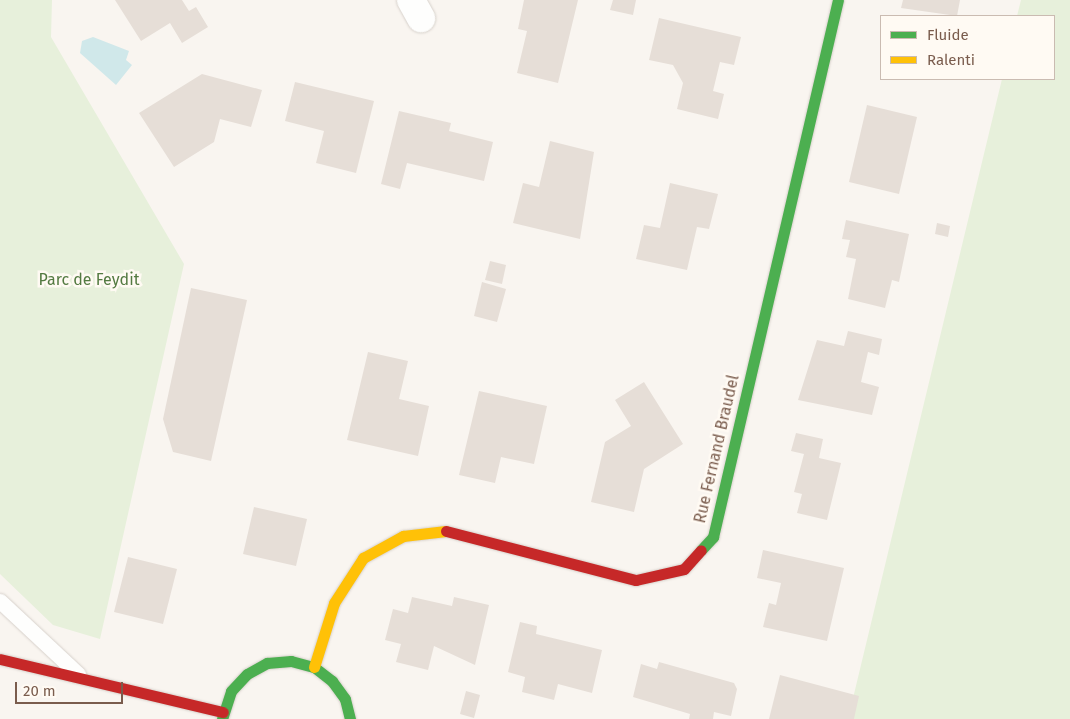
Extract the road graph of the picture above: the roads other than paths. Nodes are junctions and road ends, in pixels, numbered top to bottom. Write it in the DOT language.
graph roads {
  1 [pos="838,0"];
  2 [pos="0,601"];
  3 [pos="0,659"];
  4 [pos="314,667"];
  5 [pos="83,679"];
  6 [pos="222,716"];
  7 [pos="350,719"];
  1 -- 4 [label="street, Rue Fernand Braudel"];
  2 -- 5 [label="lane"];
  3 -- 5 [label="street"];
  4 -- 6 [label="street"];
  4 -- 7 [label="street"];
  5 -- 6 [label="street"];
}
